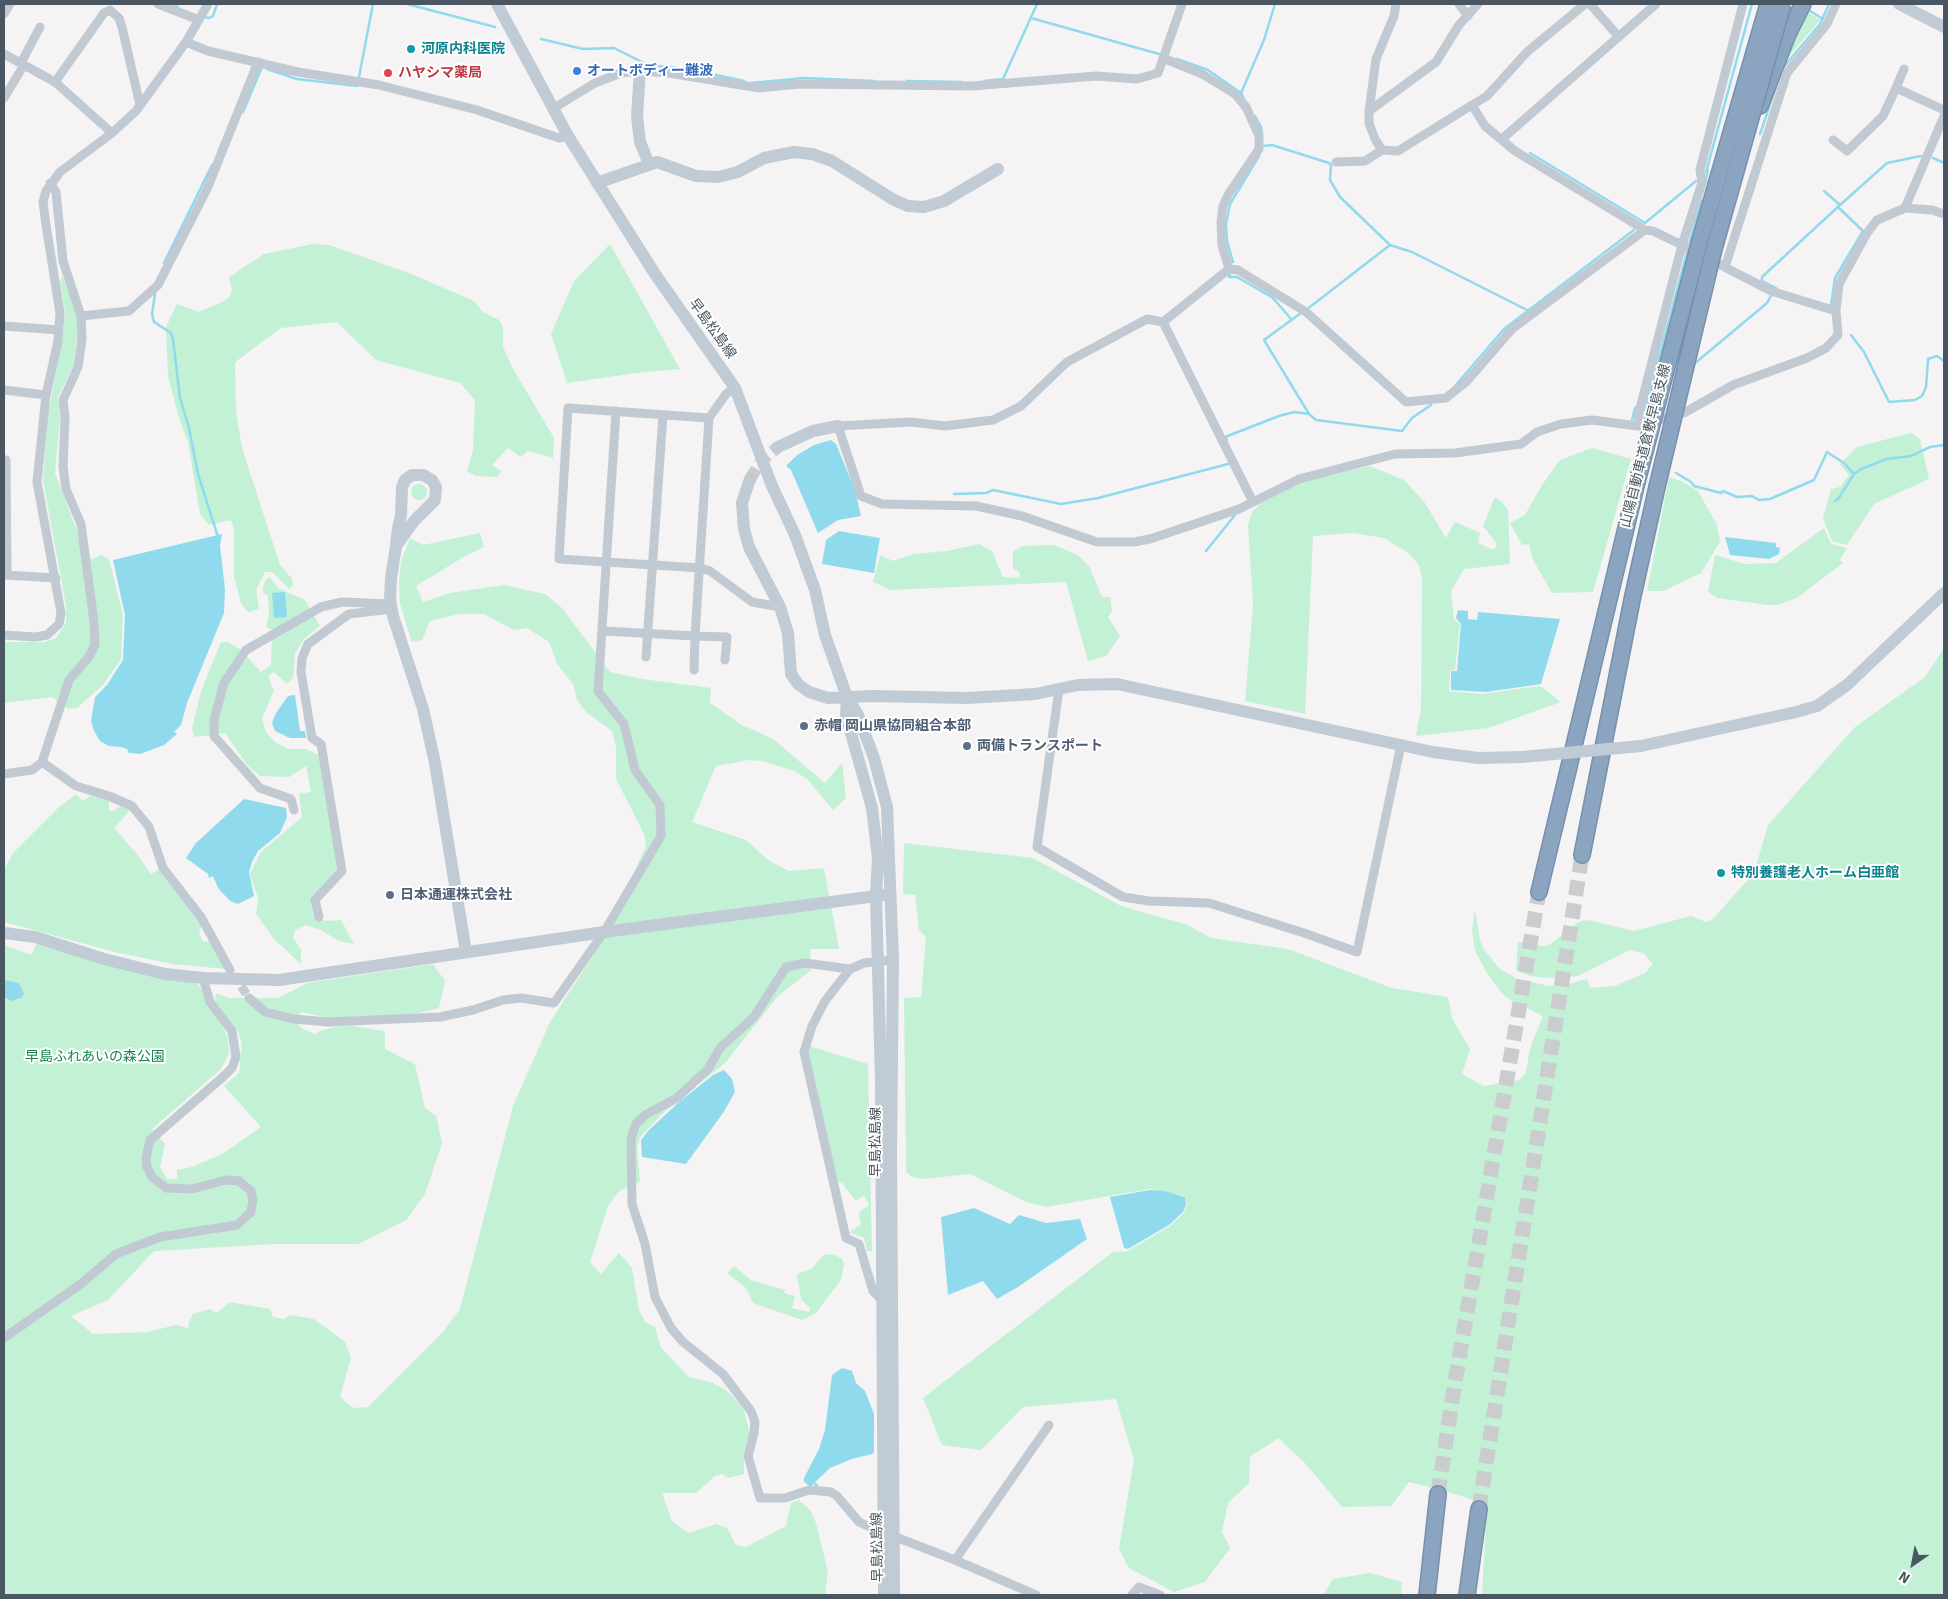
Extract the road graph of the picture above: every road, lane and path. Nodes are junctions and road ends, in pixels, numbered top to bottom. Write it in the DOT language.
graph roads {
  1 [pos="10,4"];
  2 [pos="158,4"];
  3 [pos="208,4"];
  4 [pos="497,4"];
  5 [pos="1182,4"];
  6 [pos="1396,4"];
  7 [pos="1459,4"];
  8 [pos="1478,4"];
  9 [pos="1586,4"];
  10 [pos="1590,4"];
  11 [pos="1656,4"];
  12 [pos="1744,4"];
  13 [pos="1762,4"];
  14 [pos="1768,4"];
  15 [pos="1783,4"];
  16 [pos="1803,4"];
  17 [pos="1836,4"];
  18 [pos="1899,4"];
  19 [pos="4,14"];
  20 [pos="1468,16"];
  21 [pos="201,17"];
  22 [pos="40,27"];
  23 [pos="1944,27"];
  24 [pos="1619,37"];
  25 [pos="186,42"];
  26 [pos="4,54"];
  27 [pos="1163,58"];
  28 [pos="258,62"];
  29 [pos="22,64"];
  30 [pos="1904,69"];
  31 [pos="640,71"];
  32 [pos="55,82"];
  33 [pos="1896,88"];
  34 [pos="4,98"];
  35 [pos="140,105"];
  36 [pos="1472,105"];
  37 [pos="554,108"];
  38 [pos="1944,110"];
  39 [pos="1369,111"];
  40 [pos="1735,113"];
  41 [pos="1944,116"];
  42 [pos="112,133"];
  43 [pos="568,136"];
  44 [pos="1502,139"];
  45 [pos="1833,140"];
  46 [pos="1742,141"];
  47 [pos="1382,150"];
  48 [pos="1336,162"];
  49 [pos="649,164"];
  50 [pos="998,169"];
  51 [pos="597,182"];
  52 [pos="50,183"];
  53 [pos="1905,208"];
  54 [pos="1944,214"];
  55 [pos="1645,230"];
  56 [pos="1682,245"];
  57 [pos="1725,267"];
  58 [pos="1229,269"];
  59 [pos="1836,311"];
  60 [pos="81,316"];
  61 [pos="1163,322"];
  62 [pos="4,326"];
  63 [pos="59,330"];
  64 [pos="735,388"];
  65 [pos="4,390"];
  66 [pos="46,395"];
  67 [pos="616,411"];
  68 [pos="663,415"];
  69 [pos="709,418"];
  70 [pos="838,426"];
  71 [pos="1638,426"];
  72 [pos="778,447"];
  73 [pos="4,460"];
  74 [pos="750,479"];
  75 [pos="1253,502"];
  76 [pos="5,514"];
  77 [pos="396,546"];
  78 [pos="607,562"];
  79 [pos="654,565"];
  80 [pos="700,568"];
  81 [pos="5,575"];
  82 [pos="56,578"];
  83 [pos="1944,593"];
  84 [pos="391,606"];
  85 [pos="780,607"];
  86 [pos="603,631"];
  87 [pos="648,633"];
  88 [pos="4,635"];
  89 [pos="695,636"];
  90 [pos="646,657"];
  91 [pos="725,660"];
  92 [pos="694,670"];
  93 [pos="1059,689"];
  94 [pos="847,697"];
  95 [pos="1402,745"];
  96 [pos="42,762"];
  97 [pos="4,774"];
  98 [pos="294,810"];
  99 [pos="1582,855"];
  100 [pos="1539,892"];
  101 [pos="891,895"];
  102 [pos="876,896"];
  103 [pos="319,917"];
  104 [pos="4,925"];
  105 [pos="604,932"];
  106 [pos="4,933"];
  107 [pos="35,937"];
  108 [pos="466,952"];
  109 [pos="893,960"];
  110 [pos="878,961"];
  111 [pos="850,969"];
  112 [pos="230,970"];
  113 [pos="203,978"];
  114 [pos="249,998"];
  115 [pos="881,1299"];
  116 [pos="4,1338"];
  117 [pos="1049,1425"];
  118 [pos="1438,1494"];
  119 [pos="1479,1509"];
  120 [pos="888,1533"];
  121 [pos="955,1560"];
  122 [pos="884,1595"];
  123 [pos="894,1595"];
  124 [pos="1036,1595"];
  125 [pos="1132,1595"];
  126 [pos="1160,1595"];
  127 [pos="1427,1595"];
  128 [pos="1467,1595"];
  1 -- 19 [label="street"];
  2 -- 21 [label="street"];
  3 -- 21 [label="street"];
  4 -- 37 [label="street, 早島松島線"];
  5 -- 27 [label="street"];
  6 -- 39 [label="street"];
  7 -- 20 [label="street"];
  8 -- 20 [label="street"];
  9 -- 36 [label="street"];
  10 -- 24 [label="street"];
  11 -- 24 [label="street"];
  12 -- 56 [label="street"];
  13 -- 40 [label="highway, bridge"];
  14 -- 40 [label="highway, 山陽自動車道倉敷早島支線, bridge"];
  15 -- 46 [label="highway, 山陽自動車道倉敷早島支線, bridge"];
  16 -- 46 [label="highway, bridge"];
  17 -- 57 [label="street"];
  18 -- 23 [label="street"];
  20 -- 39 [label="street"];
  21 -- 25 [label="street"];
  22 -- 29 [label="street"];
  24 -- 44 [label="street"];
  25 -- 28 [label="street"];
  25 -- 35 [label="street"];
  26 -- 29 [label="street"];
  27 -- 31 [label="street"];
  27 -- 58 [label="street"];
  28 -- 43 [label="street"];
  28 -- 60 [label="street"];
  29 -- 32 [label="street"];
  29 -- 34 [label="street"];
  30 -- 33 [label="street"];
  31 -- 37 [label="street"];
  31 -- 49 [label="street"];
  32 -- 35 [label="street"];
  32 -- 42 [label="street"];
  33 -- 38 [label="street"];
  33 -- 45 [label="street"];
  35 -- 42 [label="street"];
  36 -- 44 [label="street"];
  36 -- 47 [label="street"];
  37 -- 43 [label="street, 早島松島線"];
  39 -- 47 [label="street"];
  40 -- 100 [label="highway, 山陽自動車道倉敷早島支線, bridge"];
  41 -- 53 [label="street"];
  42 -- 52 [label="street"];
  43 -- 51 [label="street, 早島松島線"];
  44 -- 55 [label="street"];
  46 -- 99 [label="highway, 山陽自動車道倉敷早島支線, bridge"];
  47 -- 48 [label="street"];
  49 -- 50 [label="street"];
  49 -- 51 [label="street"];
  51 -- 64 [label="street, 早島松島線"];
  52 -- 60 [label="street"];
  52 -- 63 [label="street"];
  53 -- 54 [label="street"];
  53 -- 59 [label="street"];
  55 -- 56 [label="street"];
  55 -- 58 [label="street"];
  56 -- 57 [label="street"];
  56 -- 71 [label="street"];
  57 -- 59 [label="street"];
  58 -- 61 [label="street"];
  59 -- 71 [label="street"];
  60 -- 96 [label="street"];
  61 -- 70 [label="street"];
  61 -- 75 [label="street"];
  62 -- 63 [label="street"];
  63 -- 66 [label="street"];
  64 -- 69 [label="street"];
  64 -- 94 [label="street, 早島松島線"];
  65 -- 66 [label="street"];
  66 -- 82 [label="street"];
  67 -- 68 [label="street"];
  67 -- 78 [label="street"];
  67 -- 78 [label="street"];
  68 -- 69 [label="street"];
  68 -- 79 [label="street"];
  69 -- 80 [label="street"];
  70 -- 72 [label="street"];
  70 -- 75 [label="street"];
  71 -- 75 [label="street"];
  73 -- 76 [label="street"];
  74 -- 85 [label="street"];
  76 -- 81 [label="street"];
  77 -- 77 [label="street"];
  77 -- 84 [label="street"];
  78 -- 79 [label="street"];
  78 -- 86 [label="street"];
  79 -- 80 [label="street"];
  79 -- 87 [label="street"];
  80 -- 85 [label="street"];
  80 -- 89 [label="street"];
  81 -- 82 [label="street"];
  82 -- 88 [label="street"];
  83 -- 95 [label="street, bridge"];
  84 -- 98 [label="street"];
  84 -- 103 [label="street"];
  84 -- 108 [label="street"];
  85 -- 94 [label="street"];
  86 -- 87 [label="street"];
  86 -- 105 [label="street"];
  87 -- 89 [label="street"];
  87 -- 90 [label="street"];
  89 -- 91 [label="street"];
  89 -- 92 [label="street"];
  93 -- 94 [label="street"];
  93 -- 95 [label="street"];
  93 -- 95 [label="street"];
  94 -- 101 [label="street, 早島松島線"];
  94 -- 102 [label="street, 早島松島線"];
  96 -- 97 [label="street"];
  96 -- 112 [label="street"];
  101 -- 102 [label="street"];
  101 -- 109 [label="street, 早島松島線"];
  102 -- 105 [label="street"];
  102 -- 110 [label="street, 早島松島線"];
  104 -- 107 [label="street"];
  105 -- 108 [label="street"];
  105 -- 114 [label="street"];
  106 -- 107 [label="street"];
  107 -- 113 [label="street"];
  108 -- 113 [label="street"];
  109 -- 110 [label="street"];
  109 -- 120 [label="street, 早島松島線"];
  110 -- 111 [label="street"];
  110 -- 115 [label="street, 早島松島線"];
  111 -- 115 [label="street"];
  111 -- 120 [label="street"];
  113 -- 116 [label="street"];
  115 -- 120 [label="street, 早島松島線"];
  117 -- 121 [label="street"];
  118 -- 127 [label="highway"];
  119 -- 128 [label="highway"];
  120 -- 121 [label="street"];
  120 -- 122 [label="street, 早島松島線"];
  120 -- 123 [label="street, 早島松島線"];
  121 -- 124 [label="street"];
  125 -- 126 [label="street"];
}
